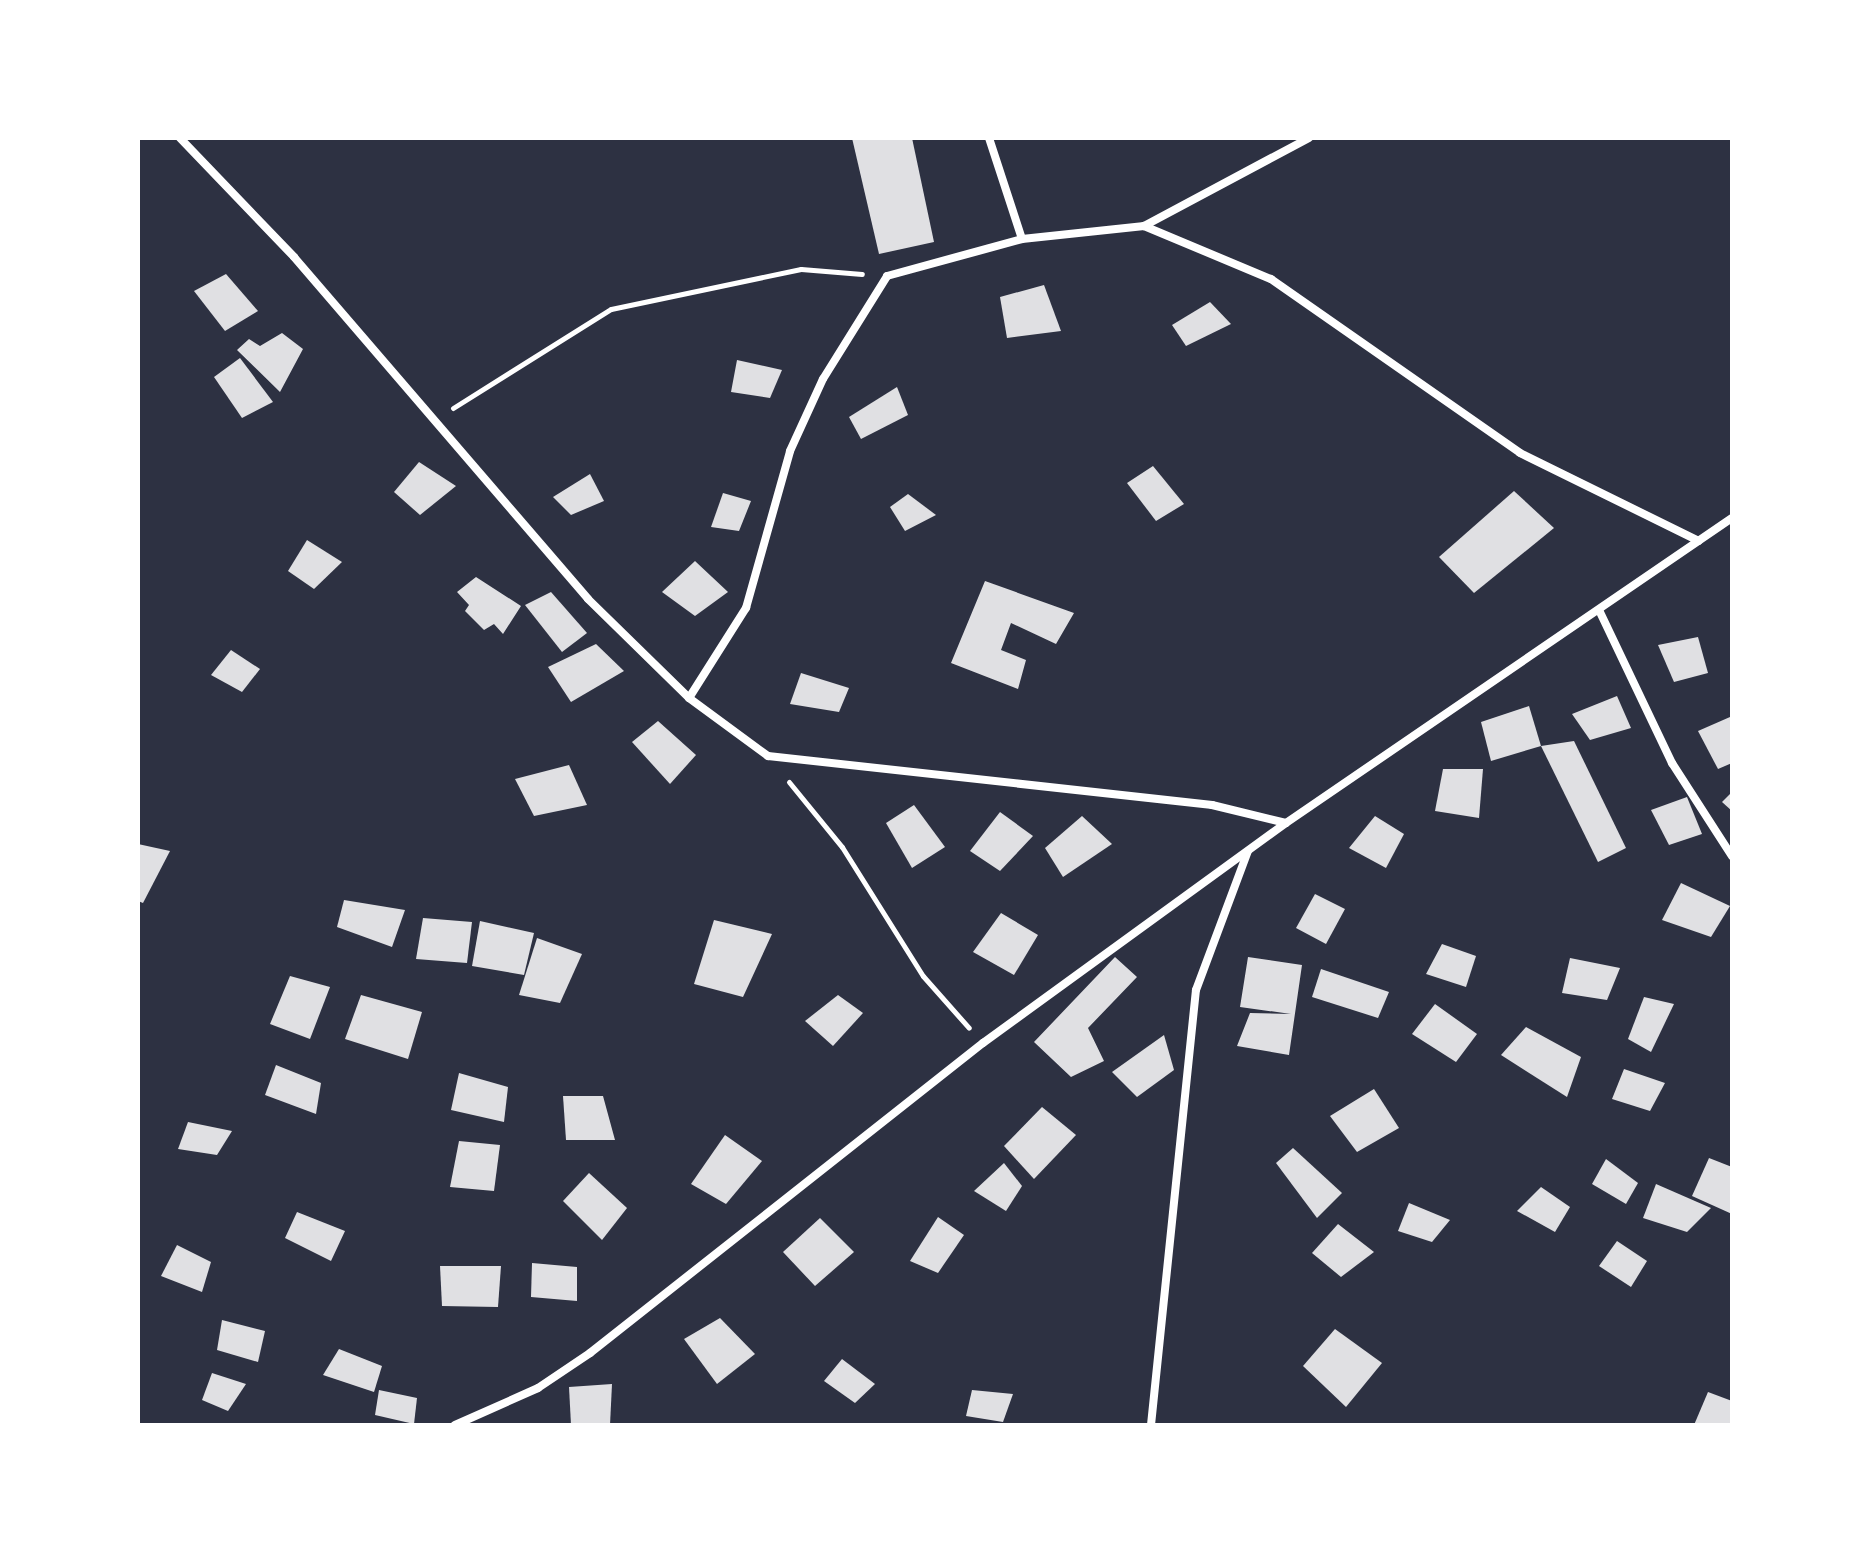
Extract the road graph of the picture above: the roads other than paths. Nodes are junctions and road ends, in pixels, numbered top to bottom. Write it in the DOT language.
graph roads {
  1 [pos="180,138"];
  2 [pos="989,138"];
  3 [pos="1309,138"];
  4 [pos="1144,226"];
  5 [pos="1022,239"];
  6 [pos="1732,518"];
  7 [pos="1699,541"];
  8 [pos="1599,610"];
  9 [pos="689,698"];
  10 [pos="1286,823"];
  11 [pos="1249,850"];
  12 [pos="1732,856"];
  13 [pos="455,1425"];
  14 [pos="1151,1425"];
  1 -- 9 [label="street"];
  2 -- 5 [label="street"];
  3 -- 4 [label="street"];
  4 -- 5 [label="street"];
  4 -- 7 [label="street"];
  5 -- 9 [label="street"];
  6 -- 7 [label="street"];
  7 -- 8 [label="street"];
  8 -- 10 [label="street"];
  8 -- 12 [label="street"];
  9 -- 10 [label="street"];
  10 -- 11 [label="street"];
  11 -- 13 [label="street"];
  11 -- 14 [label="street"];
}
